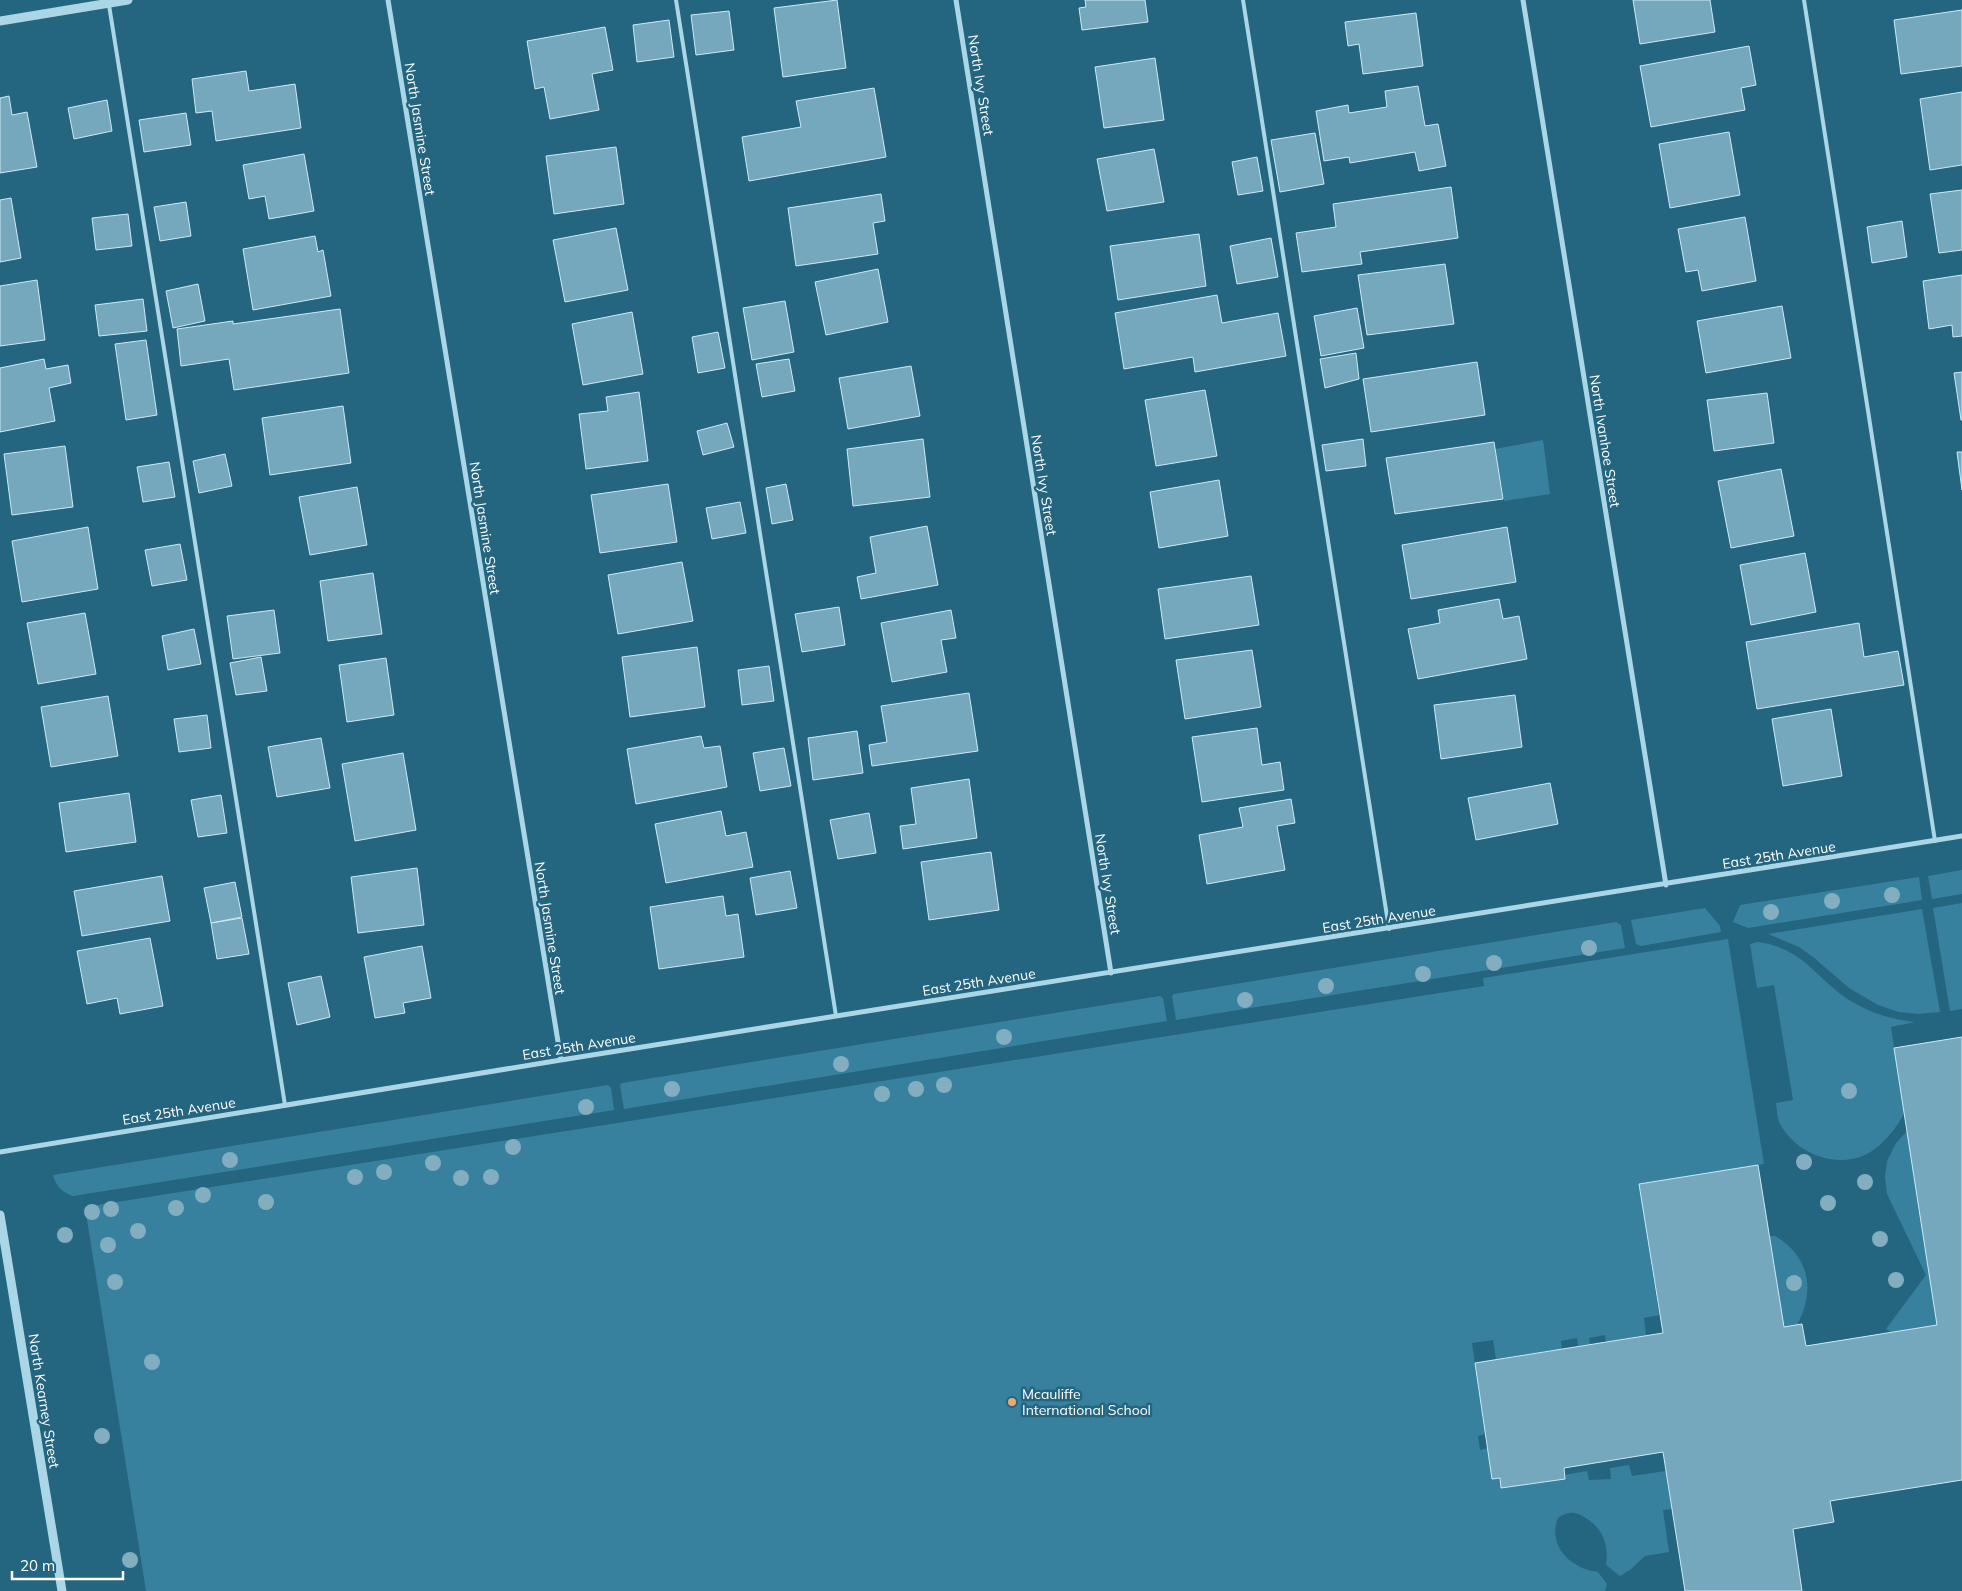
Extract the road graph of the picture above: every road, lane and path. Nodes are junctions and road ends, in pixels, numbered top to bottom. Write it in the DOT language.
graph roads {
  1 [pos="128,0"];
  2 [pos="388,0"];
  3 [pos="676,0"];
  4 [pos="956,0"];
  5 [pos="1243,0"];
  6 [pos="1523,0"];
  7 [pos="1804,0"];
  8 [pos="108,2"];
  9 [pos="0,21"];
  10 [pos="1962,836"];
  11 [pos="1935,841"];
  12 [pos="1666,885"];
  13 [pos="1388,929"];
  14 [pos="1111,973"];
  15 [pos="836,1016"];
  16 [pos="561,1060"];
  17 [pos="285,1105"];
  18 [pos="0,1152"];
  19 [pos="0,1215"];
  20 [pos="62,1591"];
  1 -- 8 [label="street"];
  2 -- 16 [label="street, North Jasmine Street"];
  3 -- 15 [label="lane"];
  4 -- 14 [label="street, North Ivy Street"];
  5 -- 13 [label="lane"];
  6 -- 12 [label="street, North Ivanhoe Street"];
  7 -- 11 [label="lane"];
  8 -- 9 [label="street"];
  8 -- 17 [label="lane"];
  10 -- 11 [label="street, East 25th Avenue"];
  11 -- 12 [label="street, East 25th Avenue"];
  12 -- 13 [label="street, East 25th Avenue"];
  13 -- 14 [label="street, East 25th Avenue"];
  14 -- 15 [label="street, East 25th Avenue"];
  15 -- 16 [label="street, East 25th Avenue"];
  16 -- 17 [label="street, East 25th Avenue"];
  17 -- 18 [label="street, East 25th Avenue"];
  19 -- 20 [label="street, North Kearney Street"];
}
